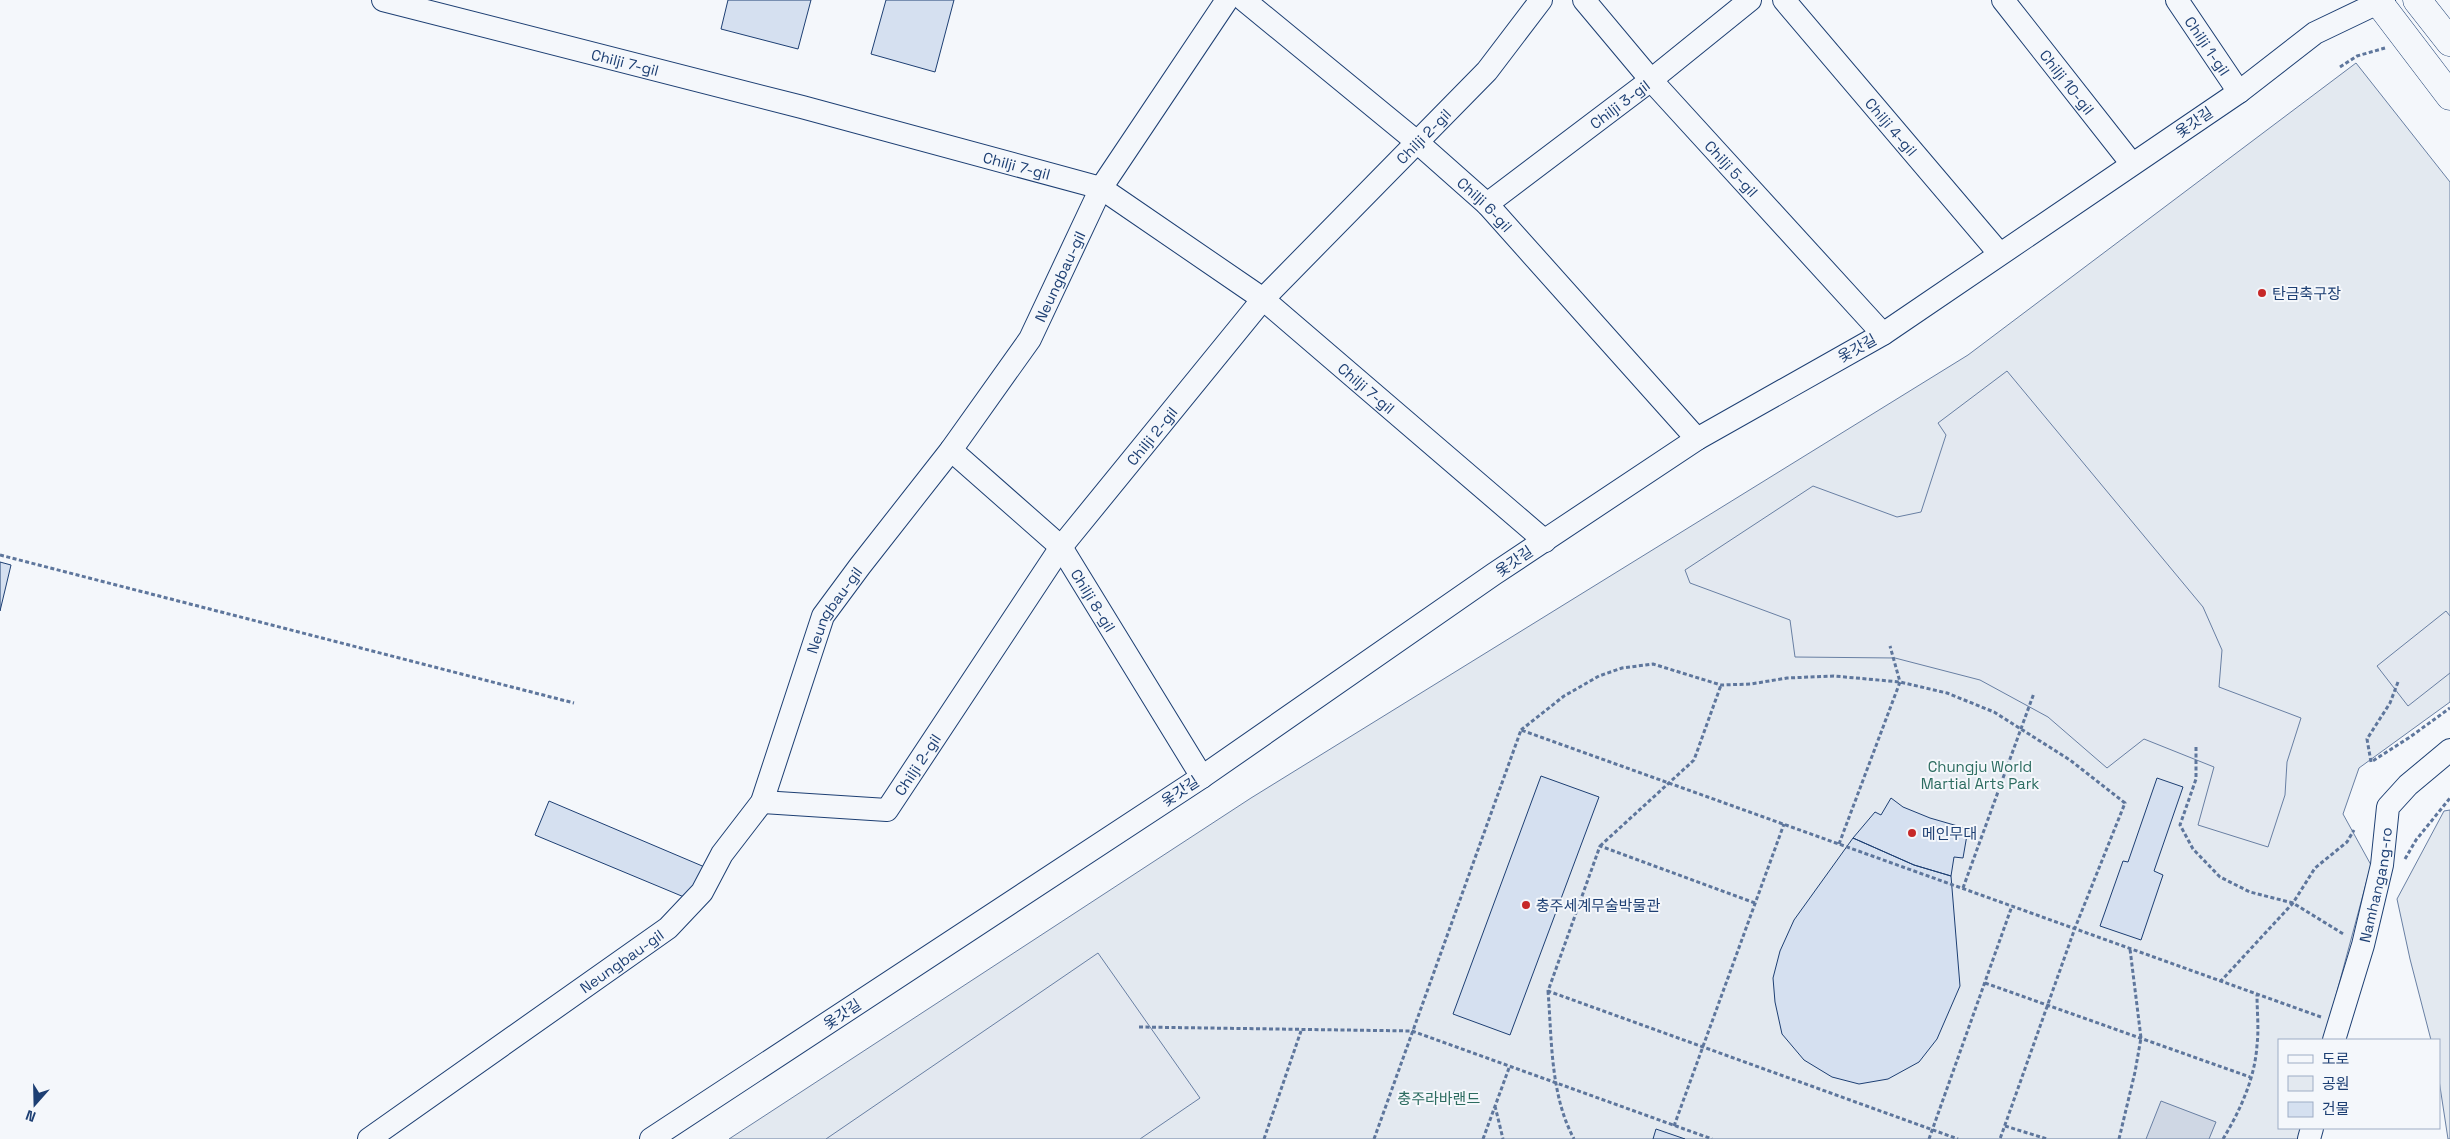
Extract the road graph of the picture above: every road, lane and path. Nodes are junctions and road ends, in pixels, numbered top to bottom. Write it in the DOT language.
graph roads {
  1 [pos="382,0"];
  2 [pos="1227,0"];
  3 [pos="1244,0"];
  4 [pos="1541,0"];
  5 [pos="1584,0"];
  6 [pos="1750,0"];
  7 [pos="1784,0"];
  8 [pos="2003,0"];
  9 [pos="2177,0"];
  10 [pos="2417,0"];
  11 [pos="2380,1"];
  12 [pos="2450,42"];
  13 [pos="1651,80"];
  14 [pos="2239,92"];
  15 [pos="2450,96"];
  16 [pos="1417,142"];
  17 [pos="2132,164"];
  18 [pos="1101,188"];
  19 [pos="1486,204"];
  20 [pos="1999,253"];
  21 [pos="1264,299"];
  22 [pos="1882,334"];
  23 [pos="1696,439"];
  24 [pos="951,450"];
  25 [pos="1544,541"];
  26 [pos="1061,547"];
  27 [pos="0,555"];
  28 [pos="1890,646"];
  29 [pos="1900,682"];
  30 [pos="2398,682"];
  31 [pos="1721,685"];
  32 [pos="2034,693"];
  33 [pos="574,703"];
  34 [pos="2450,708"];
  35 [pos="2022,728"];
  36 [pos="1521,730"];
  37 [pos="2196,747"];
  38 [pos="2450,750"];
  39 [pos="1202,777"];
  40 [pos="1668,783"];
  41 [pos="762,802"];
  42 [pos="1784,824"];
  43 [pos="2354,830"];
  44 [pos="1839,844"];
  45 [pos="1600,846"];
  46 [pos="1963,888"];
  47 [pos="1755,903"];
  48 [pos="2293,903"];
  49 [pos="2012,906"];
  50 [pos="2075,928"];
  51 [pos="2363,946"];
  52 [pos="2130,949"];
  53 [pos="2220,982"];
  54 [pos="1985,983"];
  55 [pos="1548,991"];
  56 [pos="2257,995"];
  57 [pos="2047,1004"];
  58 [pos="1139,1027"];
  59 [pos="1302,1031"];
  60 [pos="1412,1032"];
  61 [pos="2336,1032"];
  62 [pos="2141,1038"];
  63 [pos="1703,1048"];
  64 [pos="1508,1068"];
  65 [pos="2250,1077"];
  66 [pos="1555,1084"];
  67 [pos="1495,1106"];
  68 [pos="1674,1126"];
  69 [pos="2005,1126"];
  70 [pos="1932,1130"];
  71 [pos="369,1139"];
  72 [pos="652,1139"];
  73 [pos="1264,1139"];
  74 [pos="1374,1139"];
  75 [pos="1483,1139"];
  76 [pos="1503,1139"];
  77 [pos="1574,1139"];
  78 [pos="1712,1139"];
  79 [pos="1929,1139"];
  80 [pos="1958,1139"];
  81 [pos="2000,1139"];
  82 [pos="2047,1139"];
  83 [pos="2119,1139"];
  84 [pos="2223,1139"];
  1 -- 18 [label="street, Chilji 7-gil"];
  2 -- 18 [label="street, Neungbau-gil"];
  3 -- 16 [label="street, Chilji 6-gil"];
  4 -- 16 [label="street, Chilji 2-gil"];
  5 -- 13 [label="street, Chilji 5-gil"];
  6 -- 13 [label="street, Chilji 3-gil"];
  7 -- 20 [label="street, Chilji 4-gil"];
  8 -- 17 [label="street, Chilji 10-gil"];
  9 -- 14 [label="street, Chilji 1-gil"];
  10 -- 12 [label="main road"];
  11 -- 14 [label="street, 옻갓길"];
  11 -- 15 [label="main road"];
  13 -- 19 [label="street, Chilji 3-gil"];
  13 -- 22 [label="street, Chilji 5-gil"];
  14 -- 17 [label="street, 옻갓길"];
  16 -- 19 [label="street, Chilji 6-gil"];
  16 -- 21 [label="street, Chilji 2-gil"];
  17 -- 20 [label="street, 옻갓길"];
  18 -- 21 [label="street, Chilji 7-gil"];
  18 -- 24 [label="street, Neungbau-gil"];
  19 -- 23 [label="street, Chilji 6-gil"];
  20 -- 22 [label="street, 옻갓길"];
  21 -- 25 [label="street, Chilji 7-gil"];
  21 -- 26 [label="street, Chilji 2-gil"];
  22 -- 23 [label="street, 옻갓길"];
  23 -- 25 [label="street, 옻갓길"];
  24 -- 26 [label="street, Chilji 8-gil"];
  24 -- 41 [label="street, Neungbau-gil"];
  25 -- 39 [label="street, 옻갓길"];
  26 -- 39 [label="street, Chilji 8-gil"];
  26 -- 41 [label="street, Chilji 2-gil"];
  27 -- 33 [label="path"];
  28 -- 29 [label="path"];
  29 -- 31 [label="path"];
  29 -- 35 [label="path"];
  29 -- 44 [label="path"];
  30 -- 34 [label="path"];
  31 -- 36 [label="path"];
  31 -- 40 [label="path"];
  32 -- 35 [label="path"];
  35 -- 46 [label="path"];
  35 -- 50 [label="path"];
  36 -- 40 [label="path"];
  36 -- 60 [label="path"];
  37 -- 48 [label="path"];
  38 -- 51 [label="street, Namhangang-ro"];
  39 -- 72 [label="street, 옻갓길"];
  40 -- 42 [label="path"];
  40 -- 45 [label="path"];
  41 -- 71 [label="street, Neungbau-gil"];
  42 -- 44 [label="path"];
  42 -- 47 [label="path"];
  43 -- 48 [label="path"];
  44 -- 46 [label="path"];
  45 -- 47 [label="path"];
  45 -- 55 [label="path"];
  46 -- 49 [label="path"];
  47 -- 63 [label="path"];
  48 -- 51 [label="path"];
  48 -- 53 [label="path"];
  49 -- 50 [label="path"];
  49 -- 54 [label="path"];
  50 -- 52 [label="path"];
  50 -- 57 [label="path"];
  51 -- 61 [label="street, Namhangang-ro"];
  52 -- 53 [label="path"];
  52 -- 62 [label="path"];
  53 -- 56 [label="path"];
  54 -- 57 [label="path"];
  54 -- 70 [label="path"];
  55 -- 63 [label="path"];
  55 -- 66 [label="path"];
  56 -- 61 [label="path"];
  56 -- 65 [label="path"];
  57 -- 62 [label="path"];
  57 -- 69 [label="path"];
  58 -- 59 [label="path"];
  59 -- 60 [label="path"];
  59 -- 73 [label="path"];
  60 -- 64 [label="path"];
  60 -- 74 [label="path"];
  62 -- 65 [label="path"];
  62 -- 83 [label="path"];
  63 -- 68 [label="path"];
  63 -- 70 [label="path"];
  64 -- 66 [label="path"];
  64 -- 67 [label="path"];
  65 -- 84 [label="path"];
  66 -- 68 [label="path"];
  66 -- 77 [label="path"];
  67 -- 75 [label="path"];
  67 -- 76 [label="path"];
  68 -- 78 [label="path"];
  69 -- 81 [label="path"];
  69 -- 82 [label="path"];
  70 -- 79 [label="path"];
  70 -- 80 [label="path"];
}
